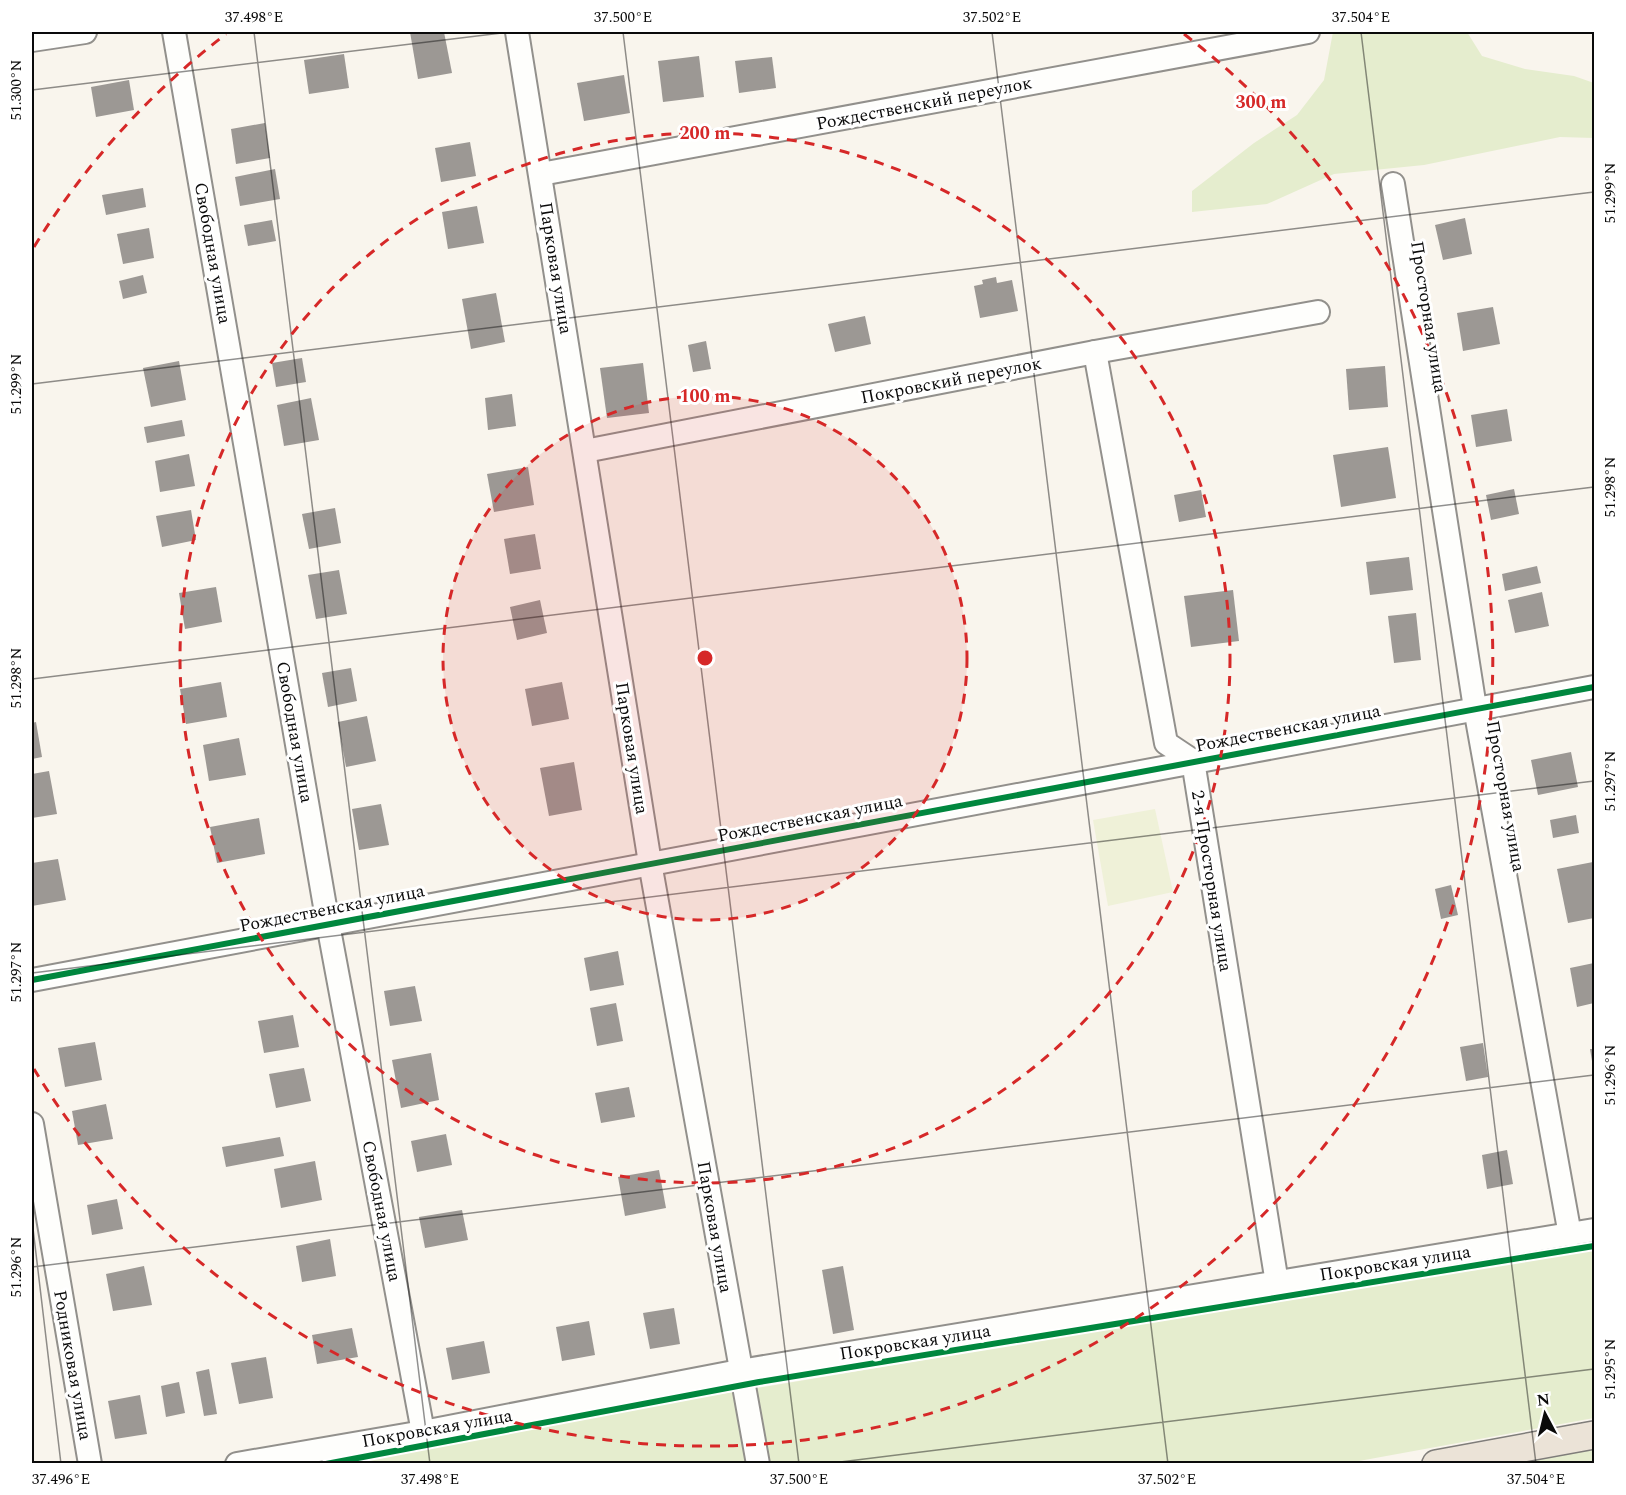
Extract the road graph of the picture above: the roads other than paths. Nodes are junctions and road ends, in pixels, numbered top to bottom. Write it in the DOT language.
graph roads {
  1 [pos="86,32"];
  2 [pos="174,32"];
  3 [pos="517,32"];
  4 [pos="1308,32"];
  5 [pos="32,40"];
  6 [pos="541,174"];
  7 [pos="1393,184"];
  8 [pos="1318,312"];
  9 [pos="1095,352"];
  10 [pos="585,451"];
  11 [pos="1594,687"];
  12 [pos="1475,708"];
  13 [pos="1193,761"];
  14 [pos="650,863"];
  15 [pos="328,924"];
  16 [pos="32,980"];
  17 [pos="32,1124"];
  18 [pos="1594,1230"];
  19 [pos="1570,1234"];
  20 [pos="1276,1283"];
  21 [pos="741,1370"];
  22 [pos="423,1432"];
  23 [pos="1594,1435"];
  24 [pos="90,1464"];
  25 [pos="237,1464"];
  26 [pos="758,1464"];
  27 [pos="1436,1464"];
  1 -- 5 [label="street"];
  2 -- 15 [label="street, Свободная улица"];
  3 -- 6 [label="street, Парковая улица"];
  4 -- 6 [label="street, Рождественский переулок"];
  6 -- 10 [label="street, Парковая улица"];
  7 -- 12 [label="street, Просторная улица"];
  8 -- 9 [label="street, Покровский переулок"];
  9 -- 10 [label="street, Покровский переулок"];
  9 -- 13 [label="street"];
  10 -- 14 [label="street, Парковая улица"];
  11 -- 12 [label="street, Рождественская улица"];
  12 -- 13 [label="street, Рождественская улица"];
  12 -- 19 [label="street, Просторная улица"];
  13 -- 14 [label="street, Рождественская улица"];
  13 -- 20 [label="street, 2-я Просторная улица"];
  14 -- 15 [label="street, Рождественская улица"];
  14 -- 21 [label="street, Парковая улица"];
  15 -- 16 [label="street, Рождественская улица"];
  15 -- 22 [label="street, Свободная улица"];
  17 -- 24 [label="street, Родниковая улица"];
  18 -- 19 [label="street, Покровская улица"];
  19 -- 20 [label="street, Покровская улица"];
  20 -- 21 [label="street, Покровская улица"];
  21 -- 22 [label="street, Покровская улица"];
  21 -- 26 [label="street, Парковая улица"];
  22 -- 25 [label="street, Покровская улица"];
  23 -- 27 [label="main road"];
}
